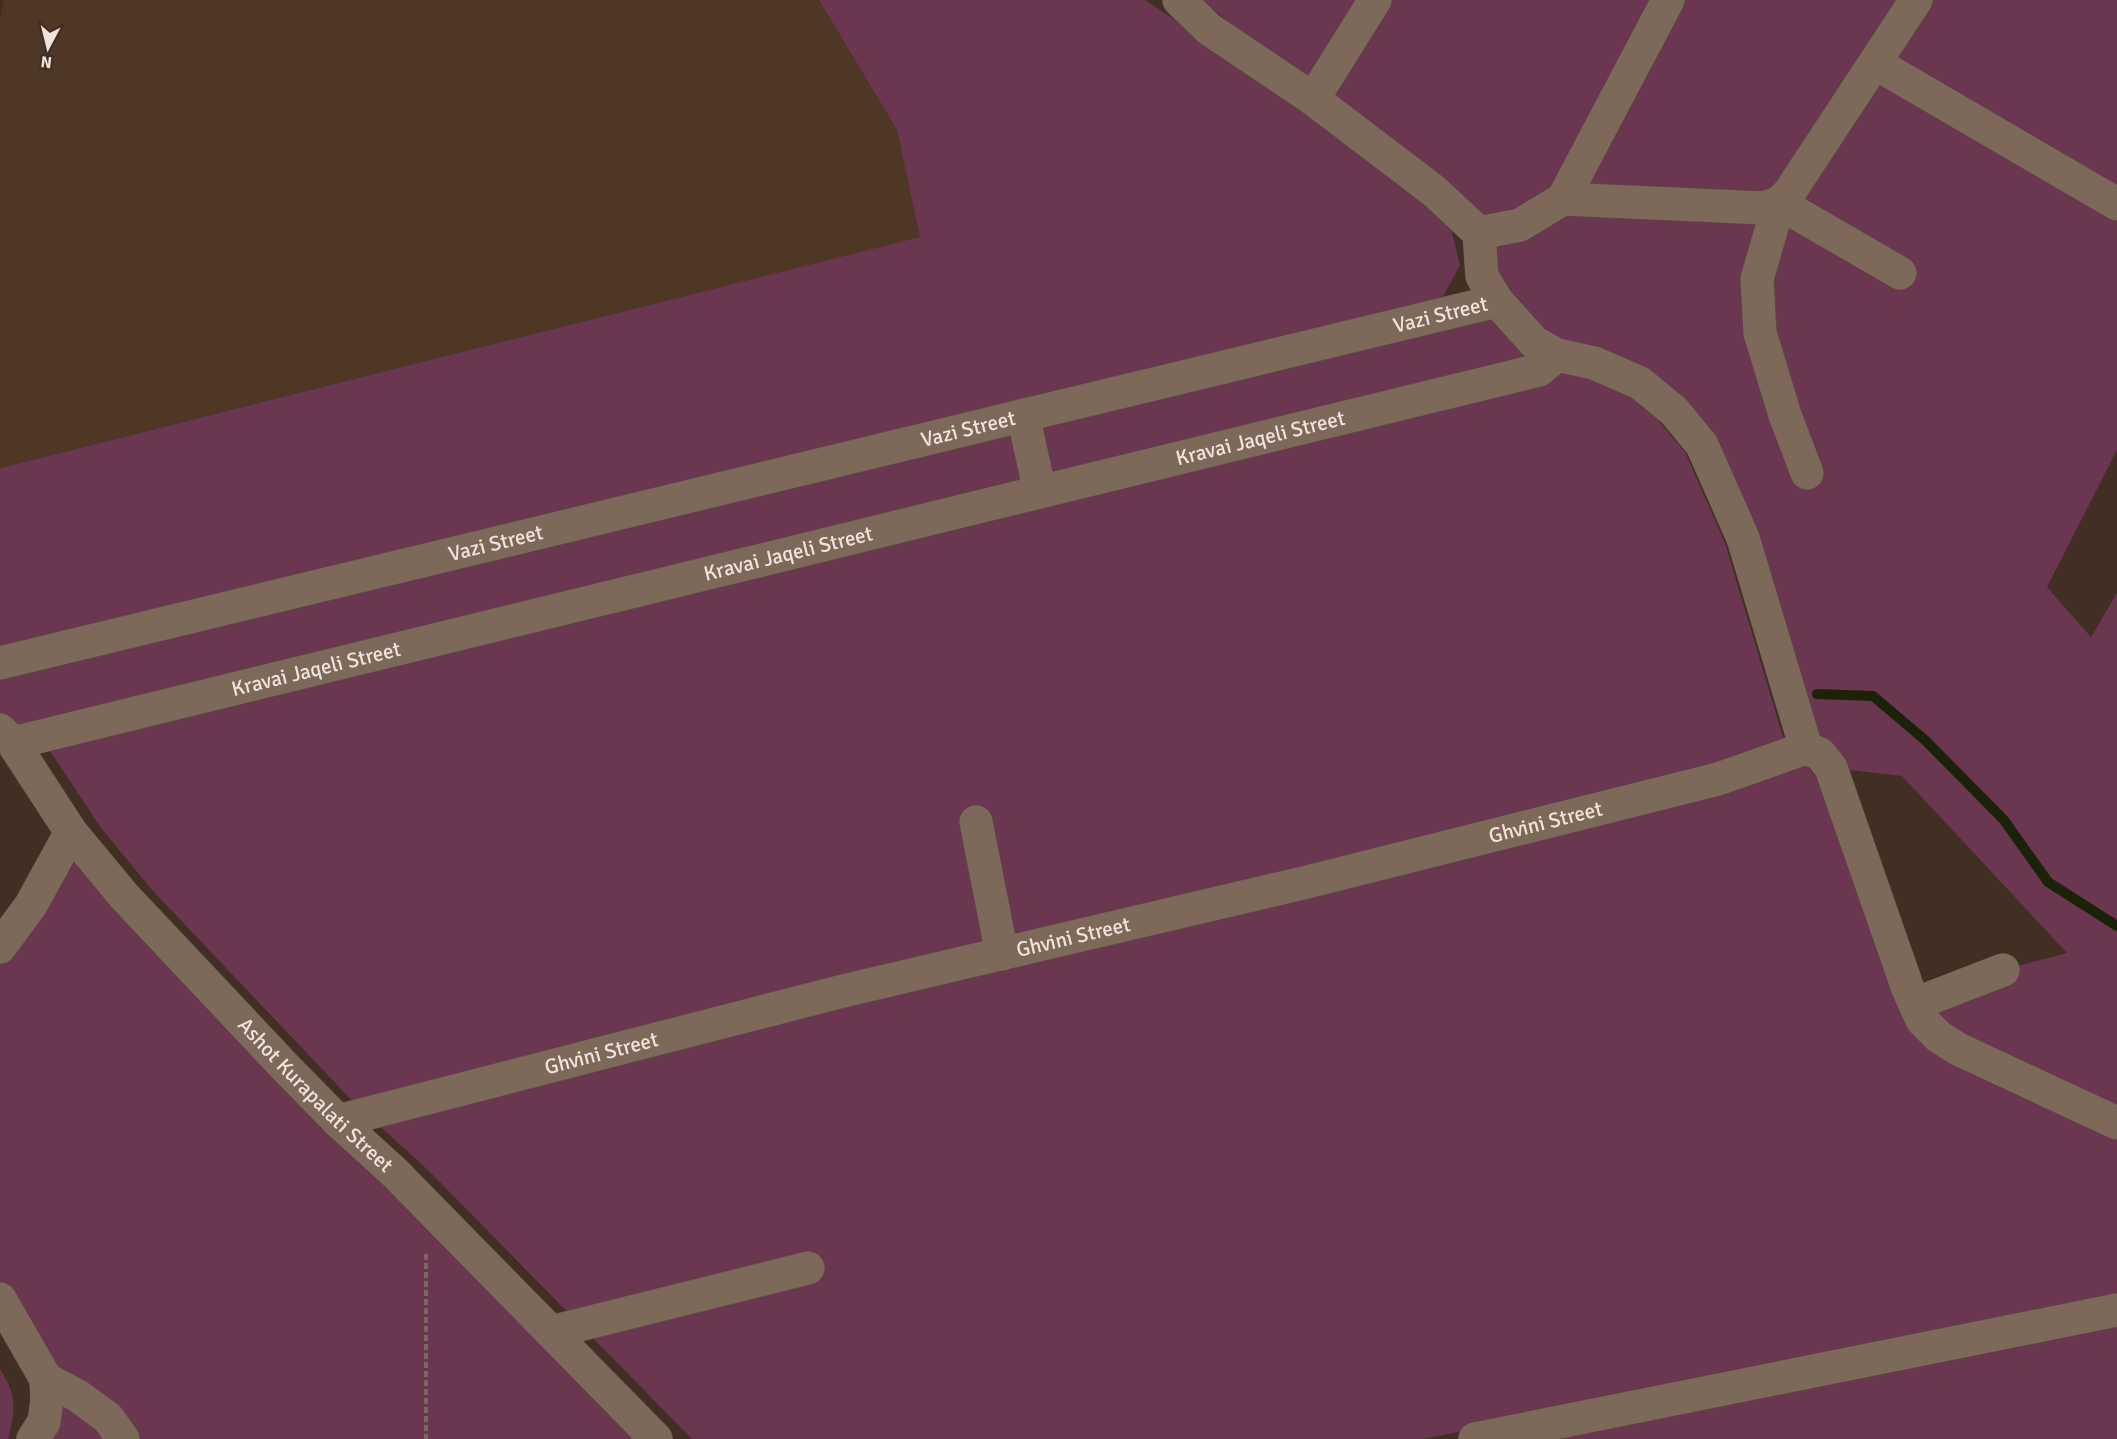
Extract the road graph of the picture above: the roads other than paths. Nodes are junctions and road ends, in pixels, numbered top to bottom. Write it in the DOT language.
graph roads {
  1 [pos="1179,0"];
  2 [pos="1375,0"];
  3 [pos="1668,0"];
  4 [pos="1916,0"];
  5 [pos="1875,63"];
  6 [pos="1313,99"];
  7 [pos="1563,200"];
  8 [pos="1779,203"];
  9 [pos="2117,204"];
  10 [pos="1479,233"];
  11 [pos="1900,273"];
  12 [pos="1497,301"];
  13 [pos="1557,355"];
  14 [pos="1023,416"];
  15 [pos="1807,472"];
  16 [pos="1040,492"];
  17 [pos="0,663"];
  18 [pos="7,737"];
  19 [pos="1806,748"];
  20 [pos="976,822"];
  21 [pos="71,832"];
  22 [pos="0,946"];
  23 [pos="1002,954"];
  24 [pos="2003,970"];
  25 [pos="1914,1004"];
  26 [pos="338,1120"];
  27 [pos="2117,1122"];
  28 [pos="808,1268"];
  29 [pos="0,1299"];
  30 [pos="2117,1310"];
  31 [pos="551,1332"];
  32 [pos="46,1379"];
  33 [pos="33,1439"];
  34 [pos="123,1439"];
  35 [pos="656,1439"];
  36 [pos="1475,1439"];
  1 -- 6 [label="street"];
  2 -- 6 [label="street"];
  3 -- 7 [label="street"];
  4 -- 5 [label="street"];
  5 -- 8 [label="street"];
  5 -- 9 [label="street"];
  6 -- 10 [label="street"];
  7 -- 8 [label="street"];
  7 -- 10 [label="street"];
  8 -- 11 [label="street"];
  8 -- 15 [label="street"];
  10 -- 12 [label="street, Vazi Street"];
  12 -- 13 [label="street"];
  12 -- 14 [label="street, Vazi Street"];
  13 -- 16 [label="street, Kravai Jaqeli Street"];
  13 -- 19 [label="street"];
  14 -- 16 [label="street"];
  14 -- 17 [label="street, Vazi Street"];
  16 -- 18 [label="street, Kravai Jaqeli Street"];
  18 -- 21 [label="street, Ashot Kurapalati Street"];
  19 -- 23 [label="street, Ghvini Street"];
  19 -- 25 [label="street"];
  20 -- 23 [label="street"];
  21 -- 22 [label="street"];
  21 -- 26 [label="street, Ashot Kurapalati Street"];
  23 -- 26 [label="street, Ghvini Street"];
  24 -- 25 [label="street"];
  25 -- 27 [label="street"];
  26 -- 31 [label="street, Ashot Kurapalati Street"];
  28 -- 31 [label="street"];
  29 -- 32 [label="street"];
  30 -- 36 [label="street"];
  31 -- 35 [label="street, Ashot Kurapalati Street"];
  32 -- 33 [label="street"];
  32 -- 34 [label="street"];
}
